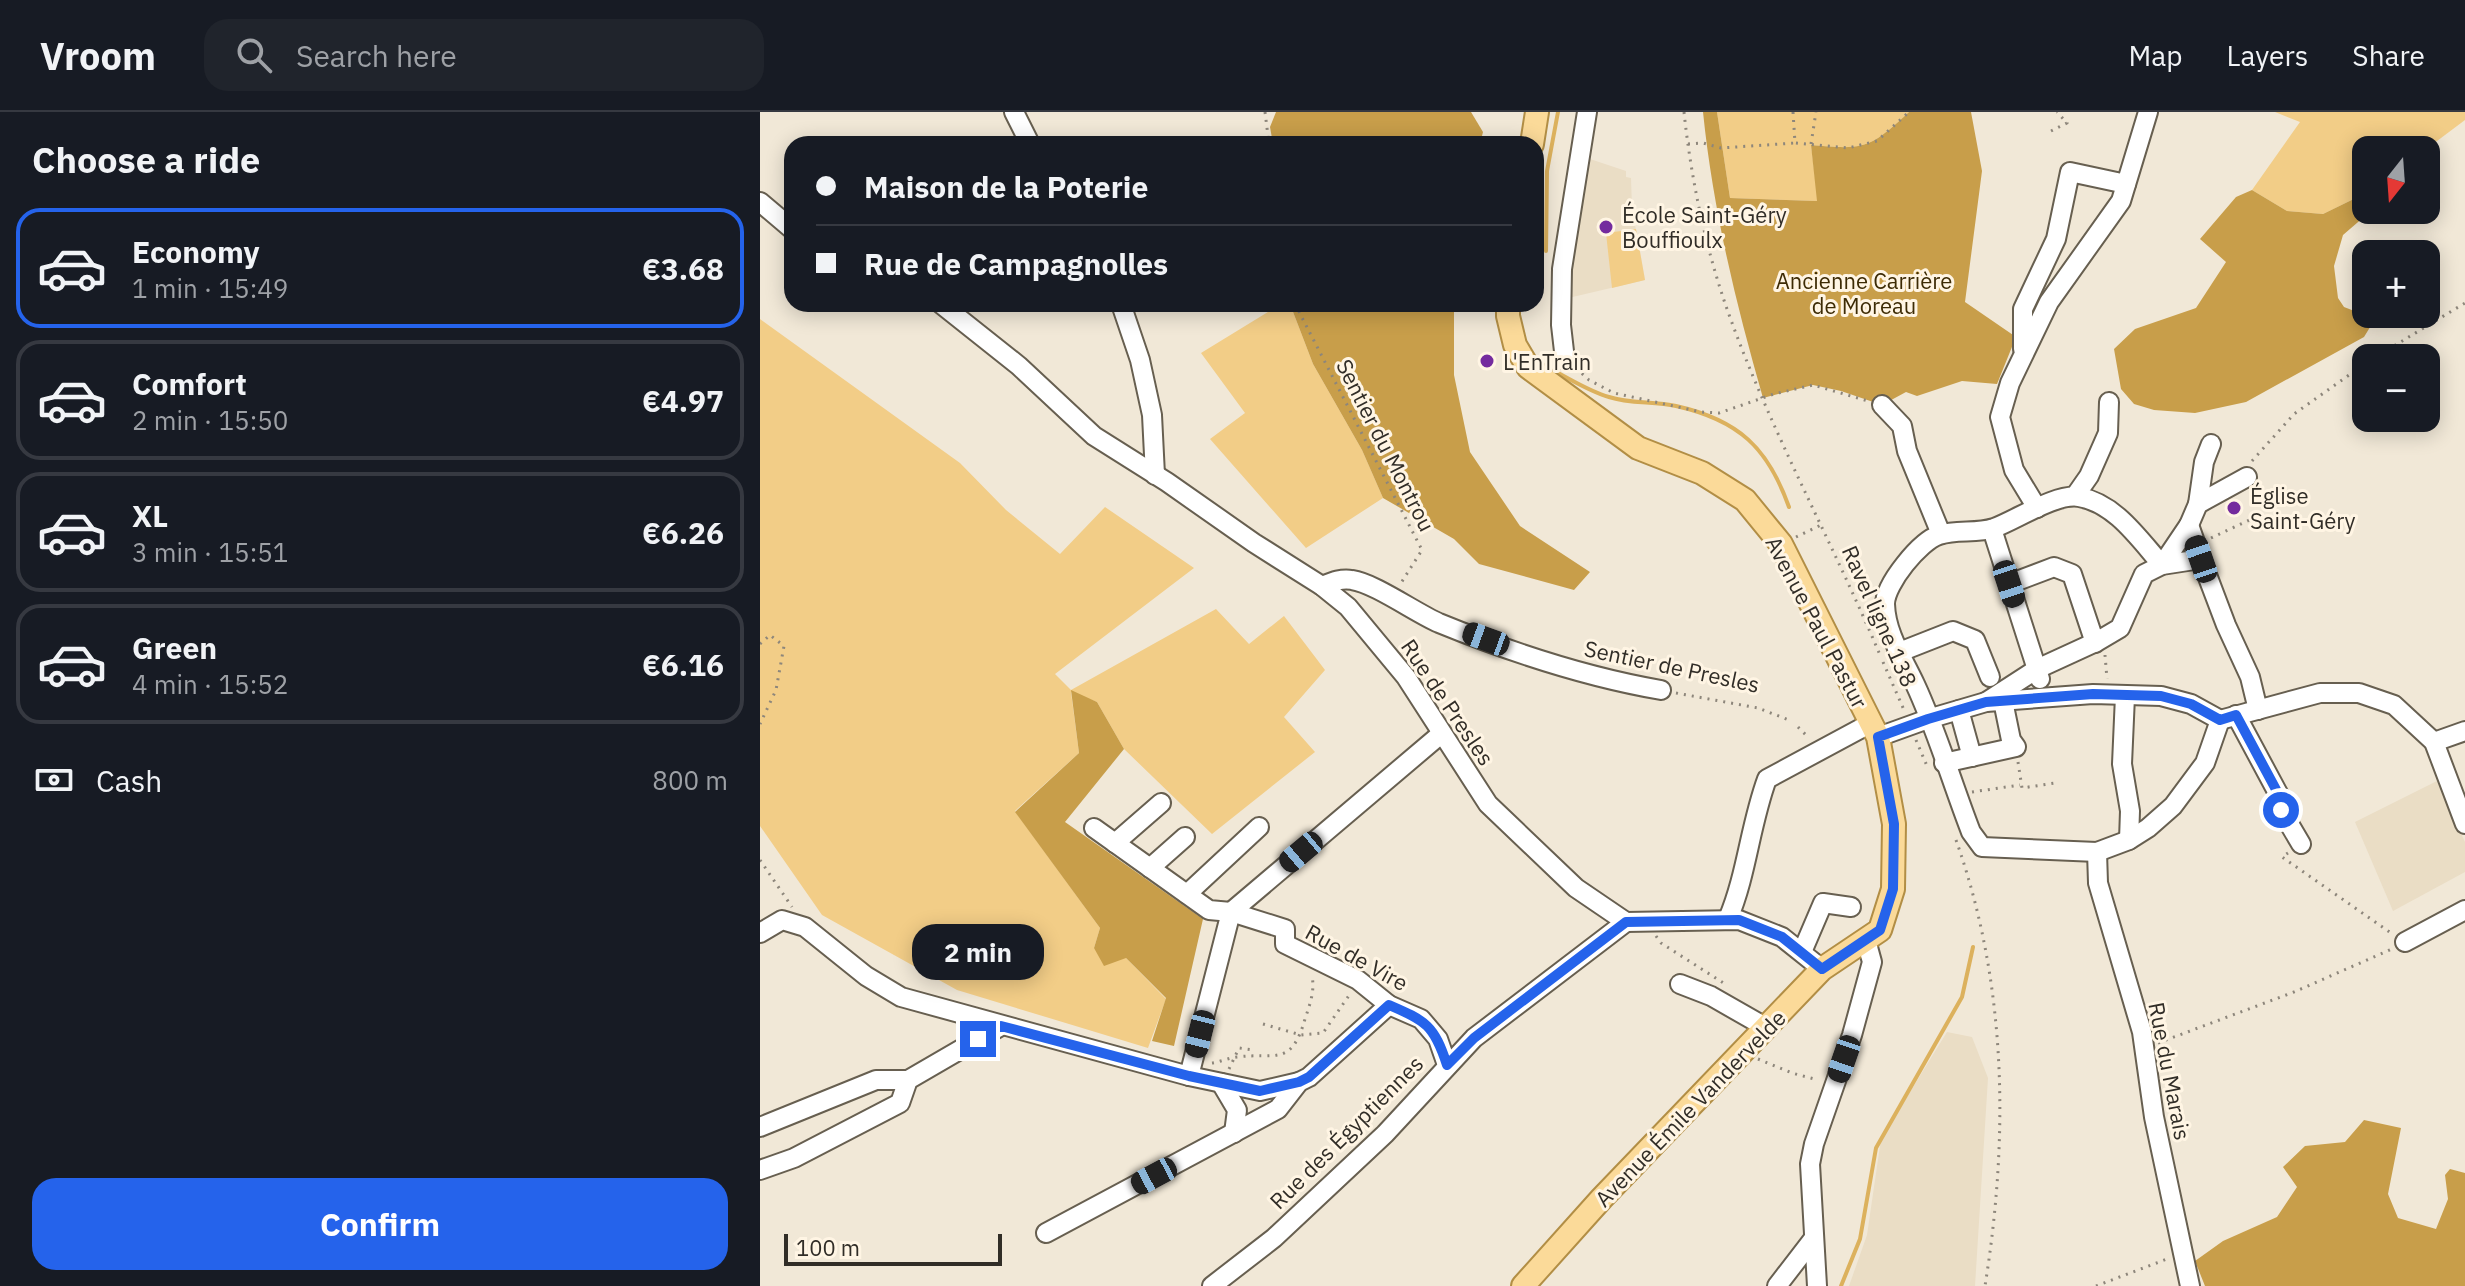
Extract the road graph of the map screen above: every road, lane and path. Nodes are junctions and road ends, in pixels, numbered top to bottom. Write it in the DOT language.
graph roads {
  1 [pos="1014,112"];
  2 [pos="1265,112"];
  3 [pos="1537,112"];
  4 [pos="1587,112"];
  5 [pos="1684,112"];
  6 [pos="1793,112"];
  7 [pos="1816,112"];
  8 [pos="1909,112"];
  9 [pos="2057,112"];
  10 [pos="2148,112"];
  11 [pos="2051,131"];
  12 [pos="1026,136"];
  13 [pos="1268,136"];
  14 [pos="1533,136"];
  15 [pos="1795,143"];
  16 [pos="1688,144"];
  17 [pos="1811,145"];
  18 [pos="2126,184"];
  19 [pos="760,202"];
  20 [pos="784,222"];
  21 [pos="2465,303"];
  22 [pos="951,312"];
  23 [pos="1124,312"];
  24 [pos="1299,312"];
  25 [pos="1508,312"];
  26 [pos="2397,344"];
  27 [pos="2023,355"];
  28 [pos="1565,360"];
  29 [pos="2352,373"];
  30 [pos="1763,398"];
  31 [pos="2109,402"];
  32 [pos="1882,405"];
  33 [pos="2211,444"];
  34 [pos="1155,475"];
  35 [pos="2247,477"];
  36 [pos="2075,496"];
  37 [pos="2198,504"];
  38 [pos="2037,508"];
  39 [pos="2258,516"];
  40 [pos="1822,524"];
  41 [pos="1992,529"];
  42 [pos="1941,534"];
  43 [pos="2195,542"];
  44 [pos="1781,544"];
  45 [pos="2162,565"];
  46 [pos="2009,584"];
  47 [pos="1322,586"];
  48 [pos="1392,598"];
  49 [pos="760,644"];
  50 [pos="2100,646"];
  51 [pos="1897,653"];
  52 [pos="2037,669"];
  53 [pos="1990,677"];
  54 [pos="1661,690"];
  55 [pos="2117,695"];
  56 [pos="2046,697"];
  57 [pos="1994,702"];
  58 [pos="1959,710"];
  59 [pos="2258,710"];
  60 [pos="2228,717"];
  61 [pos="1789,720"];
  62 [pos="1919,722"];
  63 [pos="760,724"];
  64 [pos="1874,730"];
  65 [pos="2465,731"];
  66 [pos="1441,734"];
  67 [pos="2434,742"];
  68 [pos="2016,747"];
  69 [pos="1972,757"];
  70 [pos="1938,769"];
  71 [pos="2055,783"];
  72 [pos="2021,785"];
  73 [pos="1956,794"];
  74 [pos="1161,803"];
  75 [pos="2465,824"];
  76 [pos="1259,827"];
  77 [pos="1094,828"];
  78 [pos="1954,833"];
  79 [pos="1185,837"];
  80 [pos="2129,840"];
  81 [pos="1115,843"];
  82 [pos="2301,844"];
  83 [pos="2097,852"];
  84 [pos="760,860"];
  85 [pos="1150,868"];
  86 [pos="1187,894"];
  87 [pos="1851,907"];
  88 [pos="1231,912"];
  89 [pos="2464,915"];
  90 [pos="1728,919"];
  91 [pos="1626,922"];
  92 [pos="805,927"];
  93 [pos="760,933"];
  94 [pos="1866,940"];
  95 [pos="2405,942"];
  96 [pos="1802,952"];
  97 [pos="1312,958"];
  98 [pos="1822,969"];
  99 [pos="1358,980"];
  100 [pos="1680,984"];
  101 [pos="1389,1005"];
  102 [pos="1263,1024"];
  103 [pos="1001,1026"];
  104 [pos="1767,1028"];
  105 [pos="1301,1035"];
  106 [pos="2144,1048"];
  107 [pos="1254,1050"];
  108 [pos="1743,1053"];
  109 [pos="1237,1057"];
  110 [pos="1447,1065"];
  111 [pos="1191,1071"];
  112 [pos="908,1080"];
  113 [pos="1299,1082"];
  114 [pos="1221,1083"];
  115 [pos="1835,1084"];
  116 [pos="760,1127"];
  117 [pos="1234,1133"];
  118 [pos="760,1170"];
  119 [pos="1046,1233"];
  120 [pos="1814,1238"];
  121 [pos="2182,1253"];
  122 [pos="1212,1286"];
  123 [pos="1523,1286"];
  124 [pos="1777,1286"];
  125 [pos="1817,1286"];
  126 [pos="1985,1286"];
  127 [pos="2096,1286"];
  128 [pos="2190,1286"];
  1 -- 12 [label="street"];
  2 -- 13 [label="path"];
  3 -- 14 [label="main road"];
  4 -- 28 [label="street"];
  5 -- 16 [label="path, Ravel ligne 138"];
  6 -- 15 [label="path"];
  7 -- 17 [label="path"];
  8 -- 17 [label="path"];
  9 -- 11 [label="path"];
  10 -- 18 [label="street"];
  15 -- 16 [label="path"];
  15 -- 17 [label="path"];
  16 -- 30 [label="path, Ravel ligne 138"];
  18 -- 27 [label="street"];
  18 -- 27 [label="street"];
  19 -- 20 [label="street"];
  21 -- 26 [label="path"];
  22 -- 34 [label="street, Rue de Presles"];
  23 -- 34 [label="street"];
  24 -- 48 [label="path, Sentier du Montrou"];
  25 -- 44 [label="main road, Avenue Paul Pastur"];
  27 -- 38 [label="street"];
  28 -- 30 [label="path"];
  29 -- 35 [label="path"];
  30 -- 32 [label="path"];
  30 -- 40 [label="path, Ravel ligne 138"];
  31 -- 36 [label="street"];
  32 -- 42 [label="street"];
  33 -- 37 [label="street"];
  34 -- 47 [label="street, Rue de Presles"];
  35 -- 37 [label="street"];
  36 -- 38 [label="street"];
  36 -- 45 [label="street"];
  37 -- 43 [label="street"];
  38 -- 41 [label="street"];
  39 -- 43 [label="path"];
  40 -- 44 [label="path"];
  40 -- 62 [label="path, Ravel ligne 138"];
  41 -- 42 [label="street"];
  41 -- 46 [label="street"];
  42 -- 51 [label="street"];
  43 -- 45 [label="street"];
  43 -- 45 [label="street"];
  43 -- 59 [label="street"];
  44 -- 64 [label="main road, Avenue Paul Pastur"];
  45 -- 50 [label="street"];
  46 -- 50 [label="street"];
  46 -- 52 [label="street"];
  47 -- 48 [label="street, Sentier de Presles"];
  47 -- 66 [label="street, Rue de Presles"];
  48 -- 54 [label="street, Sentier de Presles"];
  49 -- 63 [label="path"];
  50 -- 52 [label="street"];
  50 -- 55 [label="path"];
  51 -- 53 [label="street"];
  51 -- 62 [label="street"];
  52 -- 56 [label="street"];
  52 -- 57 [label="street"];
  54 -- 61 [label="path, Sentier de Presles"];
  55 -- 56 [label="street"];
  55 -- 60 [label="street"];
  55 -- 80 [label="street"];
  56 -- 57 [label="street"];
  57 -- 58 [label="street"];
  57 -- 68 [label="street"];
  58 -- 62 [label="street"];
  58 -- 69 [label="street"];
  59 -- 60 [label="street"];
  59 -- 67 [label="street"];
  60 -- 80 [label="street"];
  60 -- 82 [label="street"];
  62 -- 64 [label="street"];
  62 -- 70 [label="street"];
  62 -- 70 [label="path, Ravel ligne 138"];
  64 -- 90 [label="street"];
  64 -- 94 [label="main road, Avenue Paul Pastur"];
  65 -- 67 [label="street"];
  66 -- 88 [label="street"];
  66 -- 91 [label="street, Rue de Presles"];
  67 -- 75 [label="street"];
  68 -- 69 [label="street"];
  68 -- 72 [label="path"];
  69 -- 70 [label="street"];
  70 -- 73 [label="street"];
  71 -- 72 [label="path"];
  72 -- 73 [label="path"];
  73 -- 83 [label="street"];
  74 -- 81 [label="street"];
  76 -- 86 [label="street"];
  77 -- 81 [label="street, Rue de Vire"];
  78 -- 126 [label="path"];
  79 -- 85 [label="street"];
  80 -- 83 [label="street"];
  81 -- 85 [label="street, Rue de Vire"];
  82 -- 95 [label="path"];
  83 -- 106 [label="street, Rue du Marais"];
  84 -- 92 [label="path"];
  85 -- 86 [label="street, Rue de Vire"];
  86 -- 88 [label="street, Rue de Vire"];
  87 -- 96 [label="street"];
  88 -- 97 [label="street, Rue de Vire"];
  88 -- 111 [label="street"];
  89 -- 95 [label="street"];
  90 -- 91 [label="street"];
  90 -- 96 [label="street"];
  91 -- 110 [label="street, Rue des Égyptiennes"];
  92 -- 93 [label="street"];
  92 -- 103 [label="street"];
  94 -- 98 [label="main road, Avenue Émile Vandervelde"];
  94 -- 115 [label="street"];
  95 -- 106 [label="path"];
  96 -- 98 [label="street"];
  97 -- 99 [label="street, Rue de Vire"];
  97 -- 105 [label="path"];
  98 -- 104 [label="main road, Avenue Émile Vandervelde"];
  99 -- 101 [label="street, Rue de Vire"];
  99 -- 105 [label="path"];
  100 -- 104 [label="street"];
  101 -- 110 [label="street, Rue de Vire"];
  101 -- 113 [label="street"];
  102 -- 105 [label="path"];
  103 -- 111 [label="street"];
  103 -- 112 [label="street"];
  104 -- 108 [label="main road, Avenue Émile Vandervelde"];
  105 -- 109 [label="path"];
  106 -- 121 [label="street, Rue du Marais"];
  107 -- 109 [label="path"];
  108 -- 115 [label="path"];
  108 -- 123 [label="main road, Avenue Émile Vandervelde"];
  109 -- 111 [label="path"];
  109 -- 114 [label="path"];
  110 -- 122 [label="street, Rue des Égyptiennes"];
  111 -- 114 [label="street"];
  112 -- 116 [label="street"];
  112 -- 118 [label="street"];
  113 -- 114 [label="street"];
  113 -- 117 [label="street"];
  114 -- 117 [label="street"];
  115 -- 120 [label="street"];
  117 -- 119 [label="street"];
  120 -- 124 [label="street"];
  120 -- 125 [label="street"];
  121 -- 127 [label="path"];
  121 -- 128 [label="street, Rue du Marais"];
}
